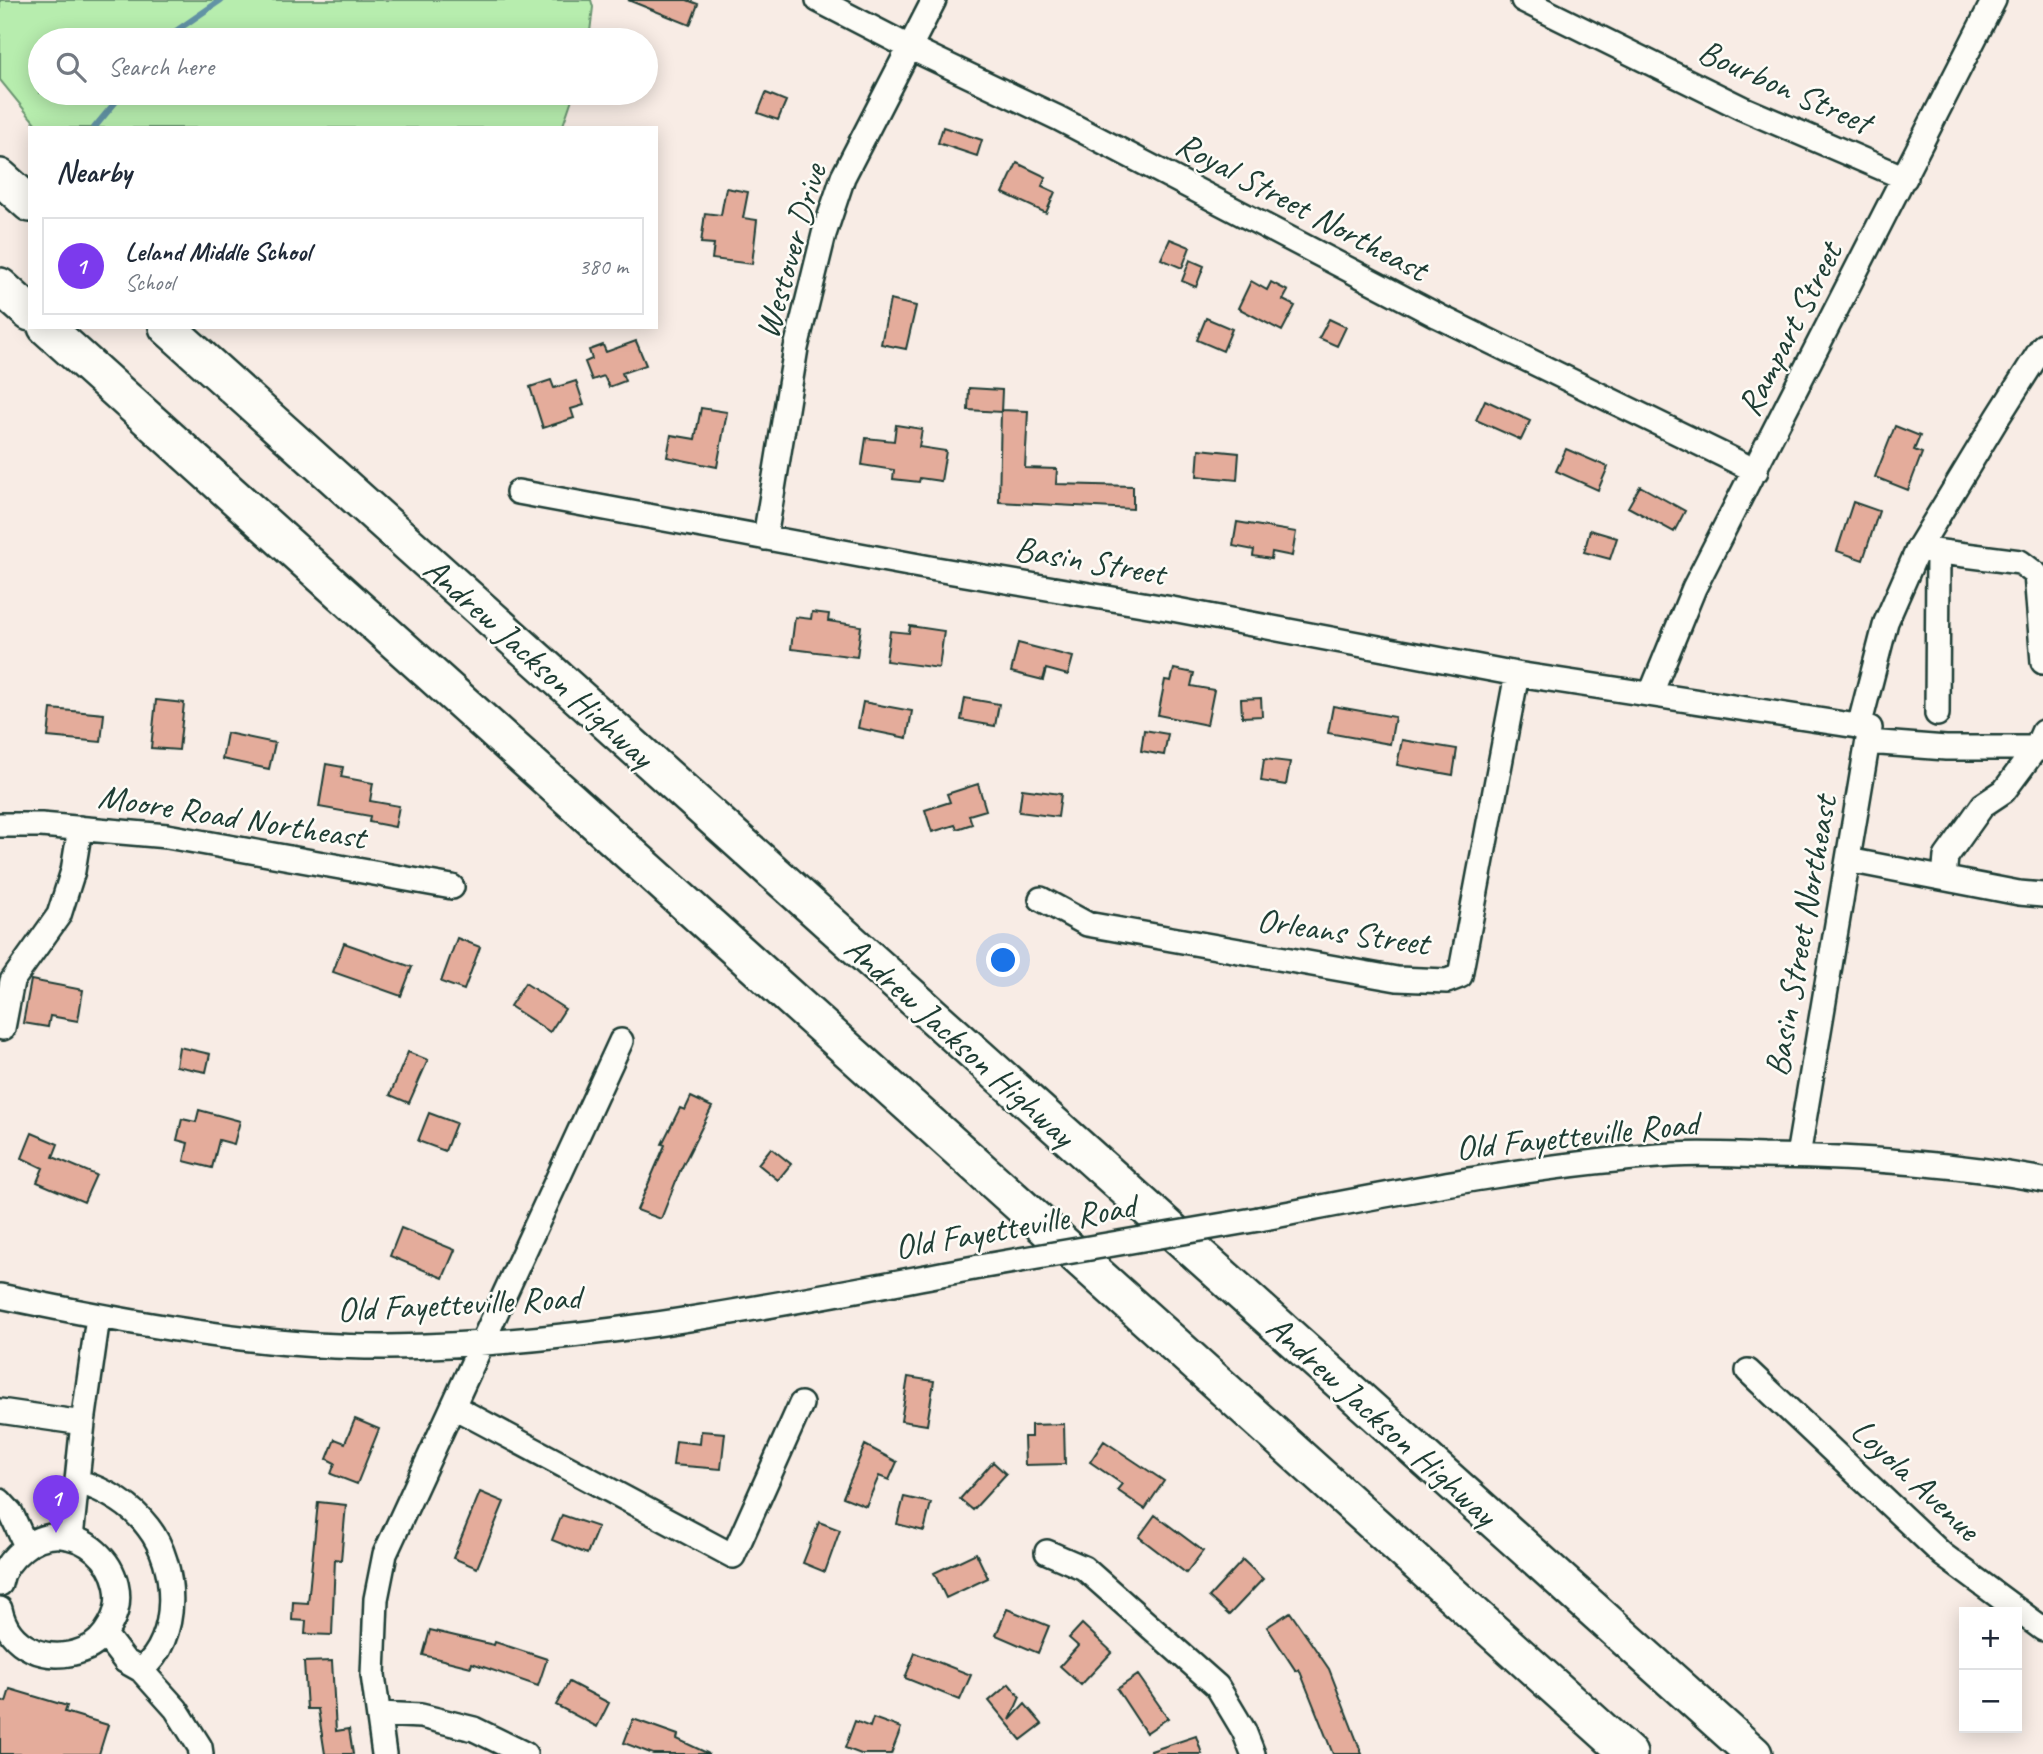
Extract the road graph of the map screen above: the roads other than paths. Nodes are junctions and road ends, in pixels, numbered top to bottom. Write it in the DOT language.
graph roads {
  1 [pos="818,0"];
  2 [pos="934,0"];
  3 [pos="1523,0"];
  4 [pos="1994,0"];
  5 [pos="909,47"];
  6 [pos="0,177"];
  7 [pos="1905,178"];
  8 [pos="28,202"];
  9 [pos="0,286"];
  10 [pos="28,311"];
  11 [pos="48,329"];
  12 [pos="169,329"];
  13 [pos="2043,346"];
  14 [pos="1756,471"];
  15 [pos="518,492"];
  16 [pos="765,538"];
  17 [pos="1928,551"];
  18 [pos="2043,662"];
  19 [pos="1517,674"];
  20 [pos="1651,693"];
  21 [pos="1937,714"];
  22 [pos="1866,732"];
  23 [pos="2041,743"];
  24 [pos="0,825"];
  25 [pos="80,828"];
  26 [pos="1848,860"];
  27 [pos="1944,877"];
  28 [pos="452,887"];
  29 [pos="2043,895"];
  30 [pos="1041,899"];
  31 [pos="3,1028"];
  32 [pos="621,1041"];
  33 [pos="1798,1156"];
  34 [pos="2043,1180"];
  35 [pos="0,1296"];
  36 [pos="99,1317"];
  37 [pos="481,1342"];
  38 [pos="1748,1371"];
  39 [pos="800,1404"];
  40 [pos="454,1407"];
  41 [pos="0,1411"];
  42 [pos="83,1423"];
  43 [pos="77,1481"];
  44 [pos="0,1501"];
  45 [pos="71,1538"];
  46 [pos="26,1546"];
  47 [pos="1047,1552"];
  48 [pos="0,1584"];
  49 [pos="0,1609"];
  50 [pos="2043,1629"];
  51 [pos="105,1634"];
  52 [pos="141,1670"];
  53 [pos="379,1714"];
  54 [pos="201,1754"];
  55 [pos="384,1754"];
  56 [pos="525,1754"];
  57 [pos="1253,1754"];
  58 [pos="1629,1754"];
  59 [pos="1754,1754"];
  1 -- 5 [label="street, Royal Street Northeast"];
  2 -- 5 [label="street, Westover Drive"];
  3 -- 7 [label="street, Bourbon Street"];
  4 -- 7 [label="street, Rampart Street"];
  5 -- 14 [label="street, Royal Street Northeast"];
  5 -- 16 [label="street, Westover Drive"];
  6 -- 8 [label="highway"];
  7 -- 14 [label="street, Rampart Street"];
  9 -- 10 [label="highway"];
  11 -- 58 [label="highway"];
  12 -- 59 [label="highway, Andrew Jackson Highway"];
  13 -- 17 [label="street, Basin Street Northeast"];
  14 -- 20 [label="street, Rampart Street"];
  15 -- 16 [label="street, Basin Street"];
  16 -- 19 [label="street, Basin Street"];
  17 -- 18 [label="street"];
  17 -- 21 [label="street"];
  17 -- 22 [label="street, Basin Street Northeast"];
  19 -- 20 [label="street, Basin Street"];
  19 -- 30 [label="street, Orleans Street"];
  20 -- 22 [label="street, Basin Street"];
  22 -- 23 [label="street, Basin Street"];
  22 -- 26 [label="street, Basin Street Northeast"];
  23 -- 27 [label="street"];
  24 -- 25 [label="street, Moore Road Northeast"];
  25 -- 28 [label="street, Moore Road Northeast"];
  25 -- 31 [label="street"];
  26 -- 27 [label="street"];
  26 -- 33 [label="street, Basin Street Northeast"];
  27 -- 29 [label="street"];
  32 -- 37 [label="street"];
  33 -- 34 [label="street, Old Fayetteville Road"];
  33 -- 37 [label="street, Old Fayetteville Road, bridge"];
  35 -- 36 [label="street, Old Fayetteville Road"];
  36 -- 37 [label="street, Old Fayetteville Road"];
  36 -- 42 [label="street"];
  37 -- 40 [label="street"];
  38 -- 50 [label="street, Loyola Avenue"];
  39 -- 40 [label="street"];
  40 -- 53 [label="street"];
  41 -- 42 [label="street"];
  42 -- 43 [label="street"];
  43 -- 45 [label="street"];
  43 -- 52 [label="street"];
  44 -- 46 [label="street"];
  45 -- 46 [label="street"];
  45 -- 51 [label="street"];
  46 -- 48 [label="street"];
  47 -- 57 [label="street"];
  49 -- 51 [label="street"];
  51 -- 52 [label="street"];
  52 -- 54 [label="street"];
  53 -- 55 [label="street"];
  53 -- 56 [label="street"];
}
